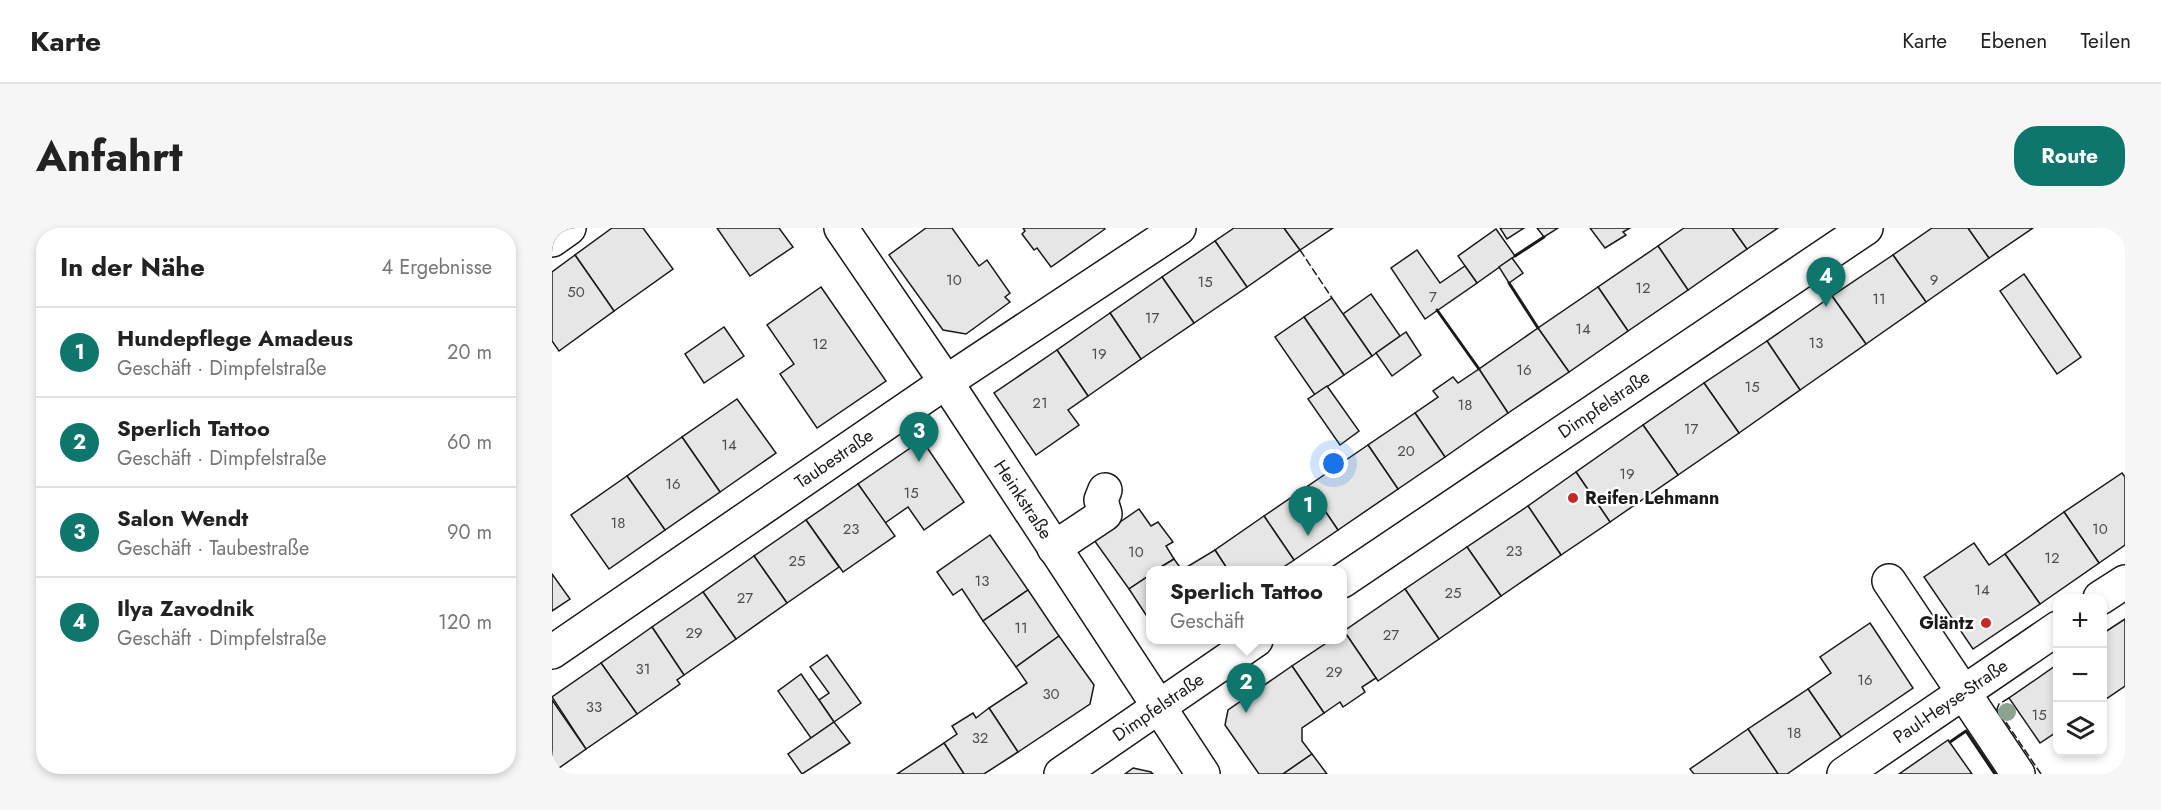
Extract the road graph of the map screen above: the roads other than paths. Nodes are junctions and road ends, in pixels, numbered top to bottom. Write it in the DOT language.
graph roads {
  1 [pos="568,228"];
  2 [pos="841,228"];
  3 [pos="1179,228"];
  4 [pos="1866,228"];
  5 [pos="552,240"];
  6 [pos="946,382"];
  7 [pos="1105,490"];
  8 [pos="1054,548"];
  9 [pos="1347,578"];
  10 [pos="1889,582"];
  11 [pos="2125,582"];
  12 [pos="2106,594"];
  13 [pos="2053,631"];
  14 [pos="1249,644"];
  15 [pos="552,652"];
  16 [pos="1962,692"];
  17 [pos="1157,706"];
  18 [pos="1061,774"];
  19 [pos="1203,774"];
  20 [pos="1844,774"];
  21 [pos="2018,774"];
  1 -- 5 [label="street"];
  2 -- 6 [label="street, Heinkstraße"];
  3 -- 6 [label="street, Taubestraße"];
  4 -- 9 [label="street, Dimpfelstraße"];
  6 -- 8 [label="street, Heinkstraße"];
  6 -- 15 [label="street, Taubestraße"];
  7 -- 8 [label="street"];
  8 -- 17 [label="street, Heinkstraße"];
  10 -- 16 [label="street"];
  11 -- 12 [label="street"];
  13 -- 16 [label="street, Paul-Heyse-Straße"];
  14 -- 17 [label="street, Dimpfelstraße"];
  16 -- 20 [label="street, Paul-Heyse-Straße"];
  16 -- 21 [label="street"];
  17 -- 18 [label="street, Dimpfelstraße"];
  17 -- 19 [label="street, Heinkstraße"];
}
